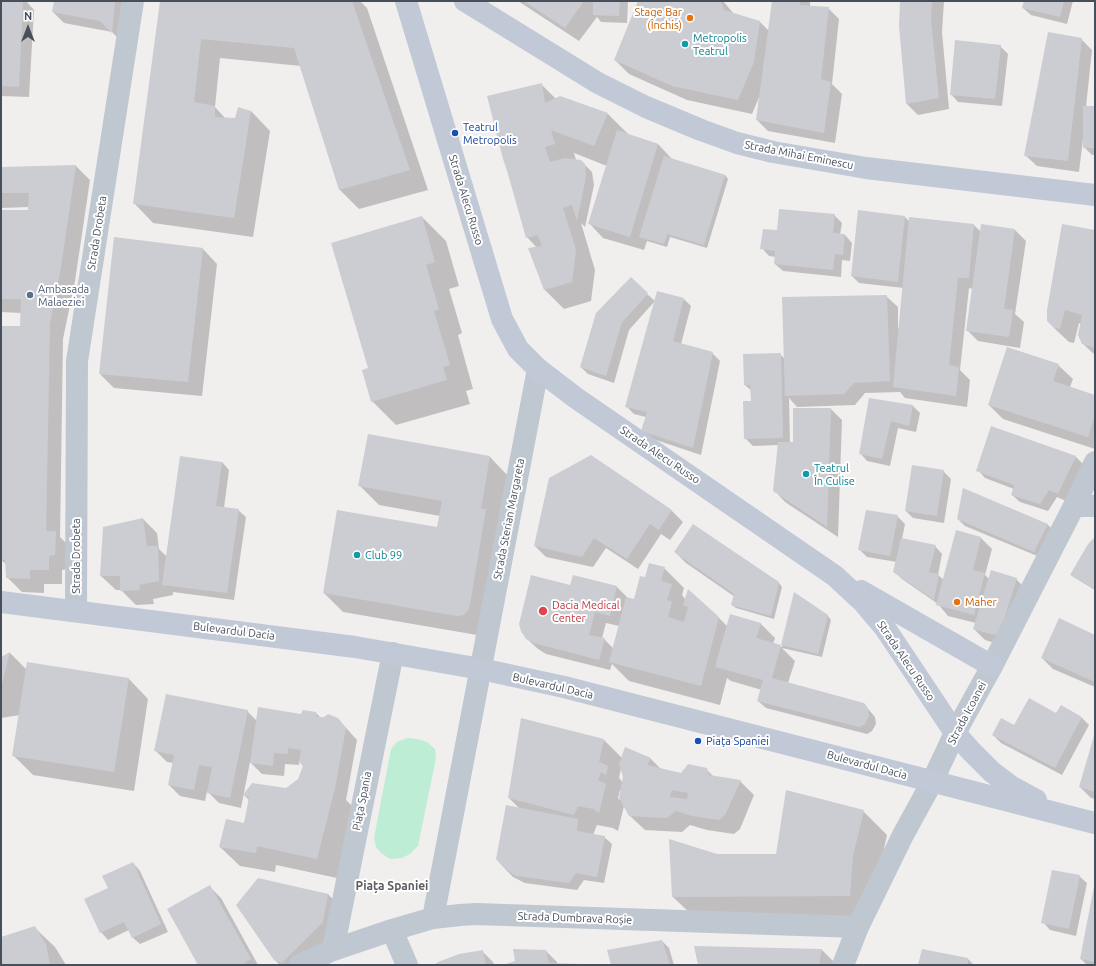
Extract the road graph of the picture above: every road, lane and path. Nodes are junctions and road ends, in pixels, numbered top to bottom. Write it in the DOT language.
graph roads {
  1 [pos="133,1"];
  2 [pos="406,1"];
  3 [pos="465,1"];
  4 [pos="1095,195"];
  5 [pos="538,369"];
  6 [pos="1095,462"];
  7 [pos="1085,506"];
  8 [pos="835,576"];
  9 [pos="1,602"];
  10 [pos="76,611"];
  11 [pos="393,653"];
  12 [pos="992,666"];
  13 [pos="481,669"];
  14 [pos="955,733"];
  15 [pos="932,782"];
  16 [pos="1059,813"];
  17 [pos="1095,823"];
  18 [pos="433,918"];
  19 [pos="858,927"];
  20 [pos="392,930"];
  21 [pos="333,950"];
  22 [pos="300,965"];
  23 [pos="407,965"];
  24 [pos="843,965"];
  1 -- 10 [label="street, Strada Drobeta"];
  2 -- 5 [label="main road, Strada Alecu Russo"];
  3 -- 4 [label="main road, Strada Mihai Eminescu"];
  5 -- 8 [label="main road, Strada Alecu Russo"];
  5 -- 13 [label="street, Strada Sterian Margareta"];
  6 -- 7 [label="street, Strada Icoanei"];
  7 -- 12 [label="street, Strada Icoanei"];
  8 -- 12 [label="main road"];
  8 -- 14 [label="main road, Strada Alecu Russo"];
  9 -- 10 [label="main road, Bulevardul Dacia"];
  10 -- 11 [label="main road, Bulevardul Dacia"];
  11 -- 13 [label="main road, Bulevardul Dacia"];
  11 -- 21 [label="street, Piața Spania"];
  12 -- 14 [label="street, Strada Icoanei"];
  13 -- 15 [label="main road, Bulevardul Dacia"];
  13 -- 18 [label="street"];
  14 -- 15 [label="street, Strada Icoanei"];
  14 -- 16 [label="main road, Strada Alecu Russo"];
  15 -- 16 [label="main road, Bulevardul Dacia"];
  15 -- 19 [label="street, Strada Icoanei"];
  16 -- 17 [label="main road, Bulevardul Dacia"];
  18 -- 19 [label="street, Strada Dumbrava Roșie"];
  18 -- 20 [label="street, Strada Dumbrava Roșie"];
  19 -- 24 [label="street, Strada Icoanei"];
  20 -- 21 [label="street, Strada Dumbrava Roșie"];
  20 -- 23 [label="street"];
  21 -- 22 [label="street, Strada Dumbrava Roșie"];
}
